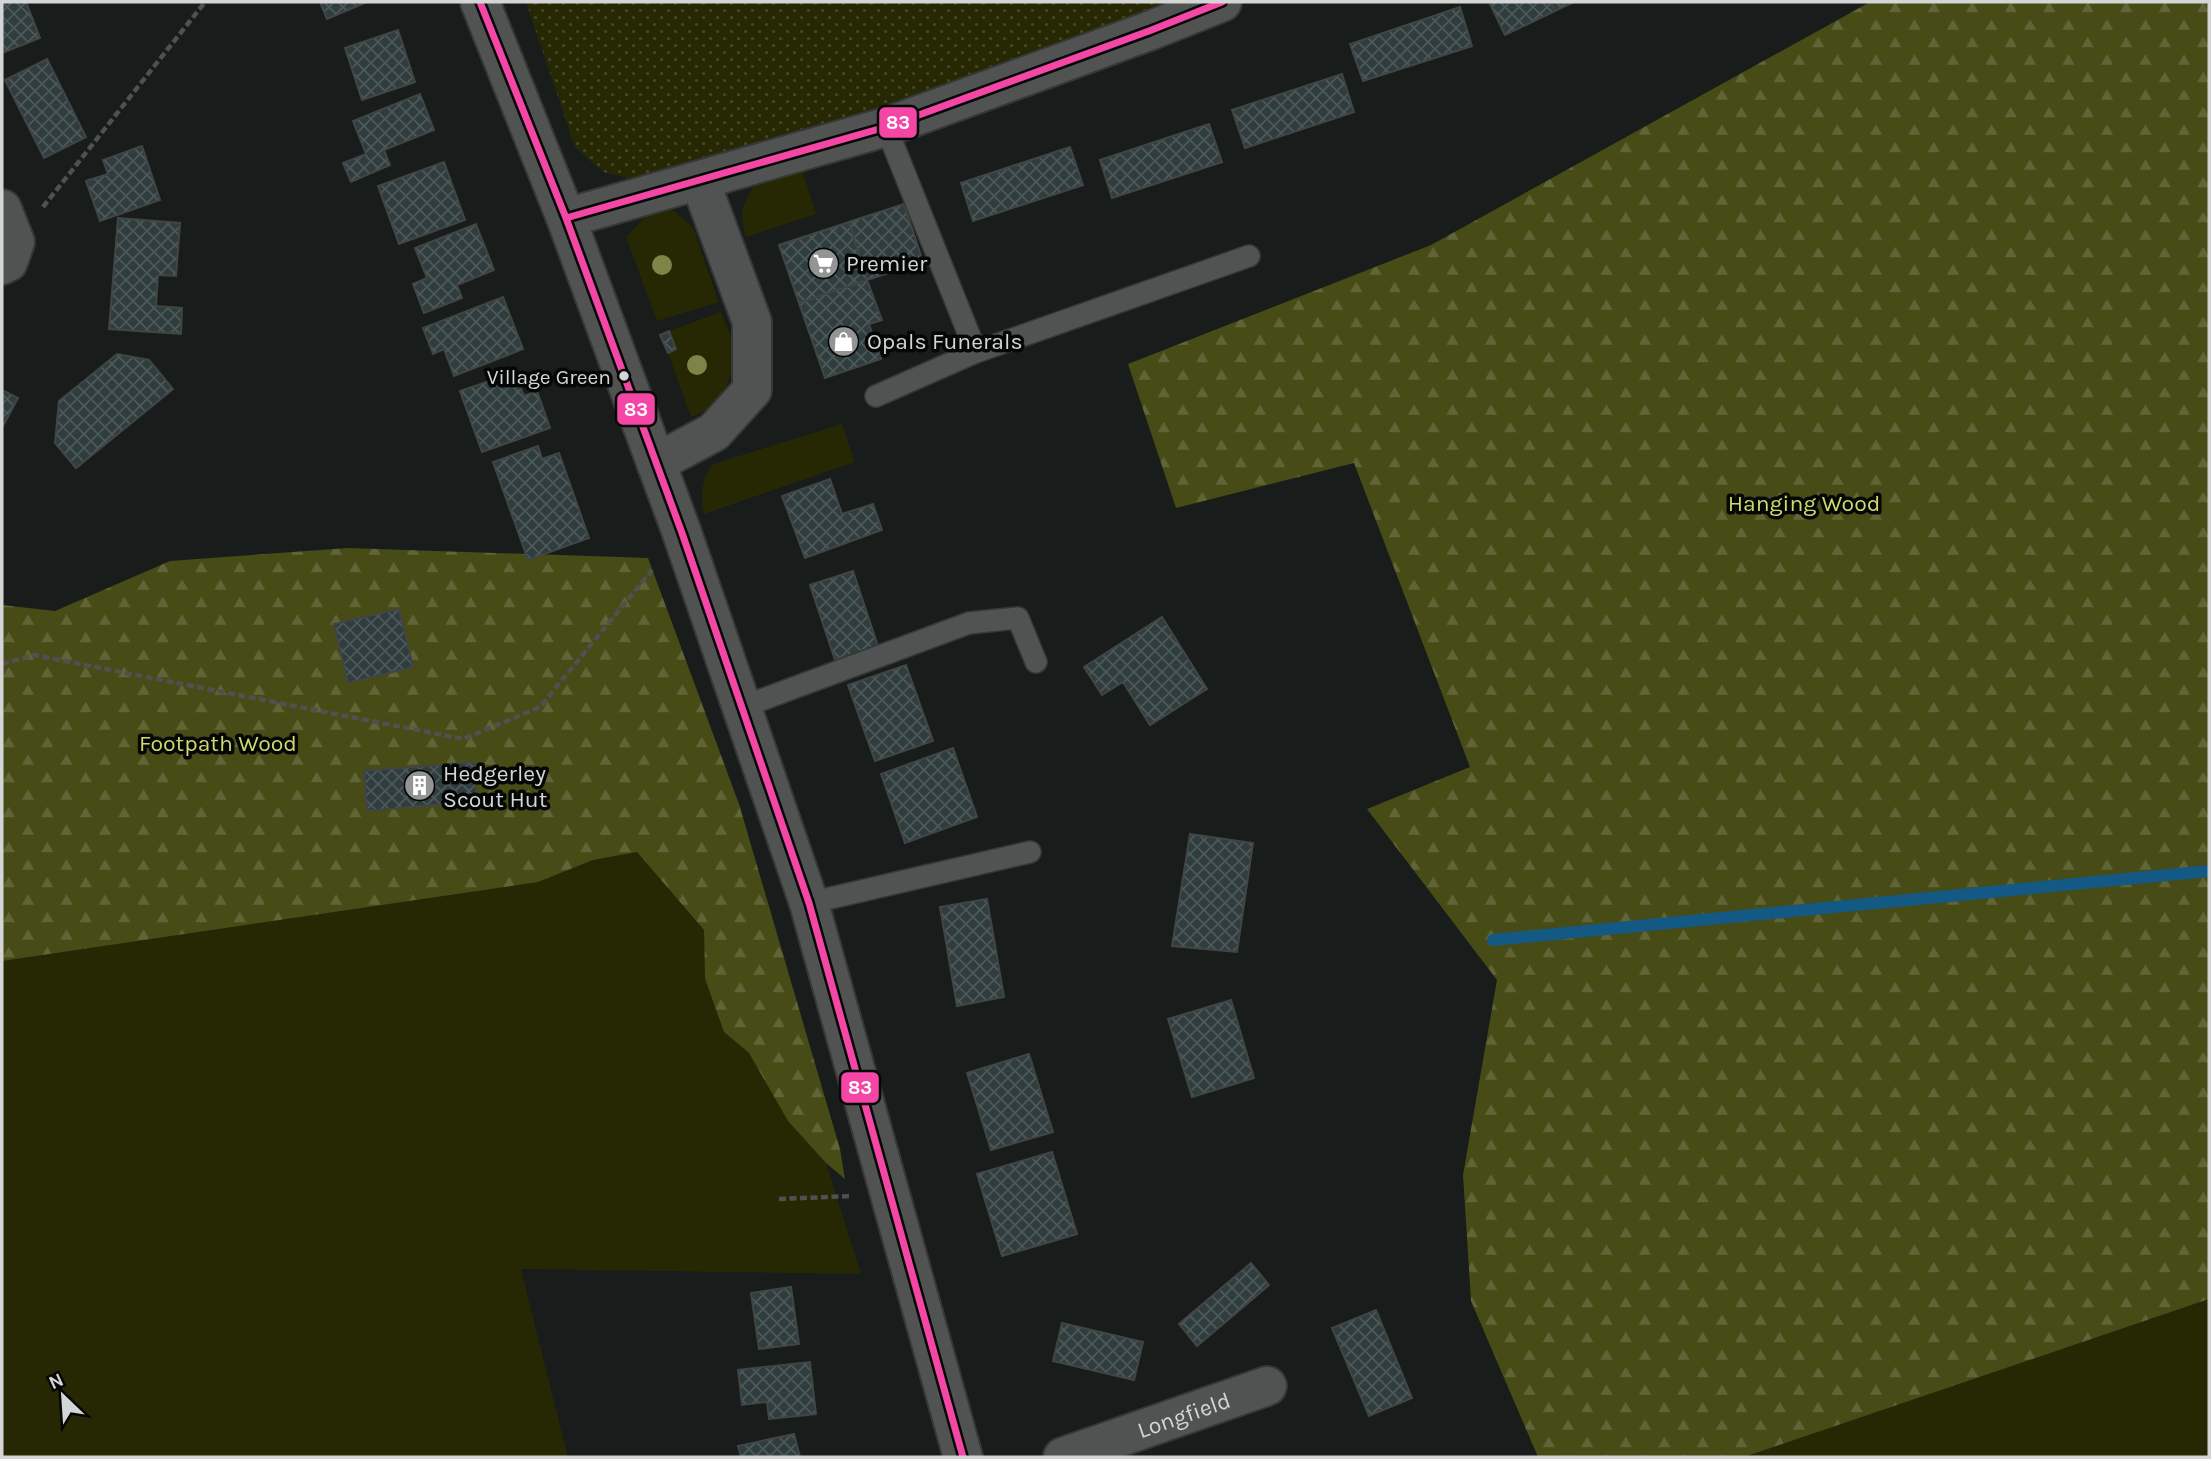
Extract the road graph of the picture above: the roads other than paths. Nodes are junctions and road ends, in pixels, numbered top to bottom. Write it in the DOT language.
graph roads {
  1 [pos="480,2"];
  2 [pos="1222,2"];
  3 [pos="886,127"];
  4 [pos="700,181"];
  5 [pos="566,218"];
  6 [pos="1249,256"];
  7 [pos="976,352"];
  8 [pos="876,396"];
  9 [pos="656,463"];
  10 [pos="1036,662"];
  11 [pos="742,707"];
  12 [pos="1030,852"];
  13 [pos="809,903"];
  14 [pos="1267,1386"];
  15 [pos="963,1457"];
  16 [pos="1063,1457"];
  1 -- 5 [label="street"];
  2 -- 3 [label="street"];
  3 -- 4 [label="street"];
  3 -- 7 [label="lane"];
  4 -- 5 [label="street"];
  4 -- 9 [label="street"];
  5 -- 9 [label="street"];
  6 -- 7 [label="lane"];
  7 -- 8 [label="lane"];
  9 -- 11 [label="street"];
  10 -- 11 [label="lane"];
  11 -- 13 [label="street"];
  12 -- 13 [label="lane"];
  13 -- 15 [label="street"];
  14 -- 16 [label="street, Longfield"];
}
